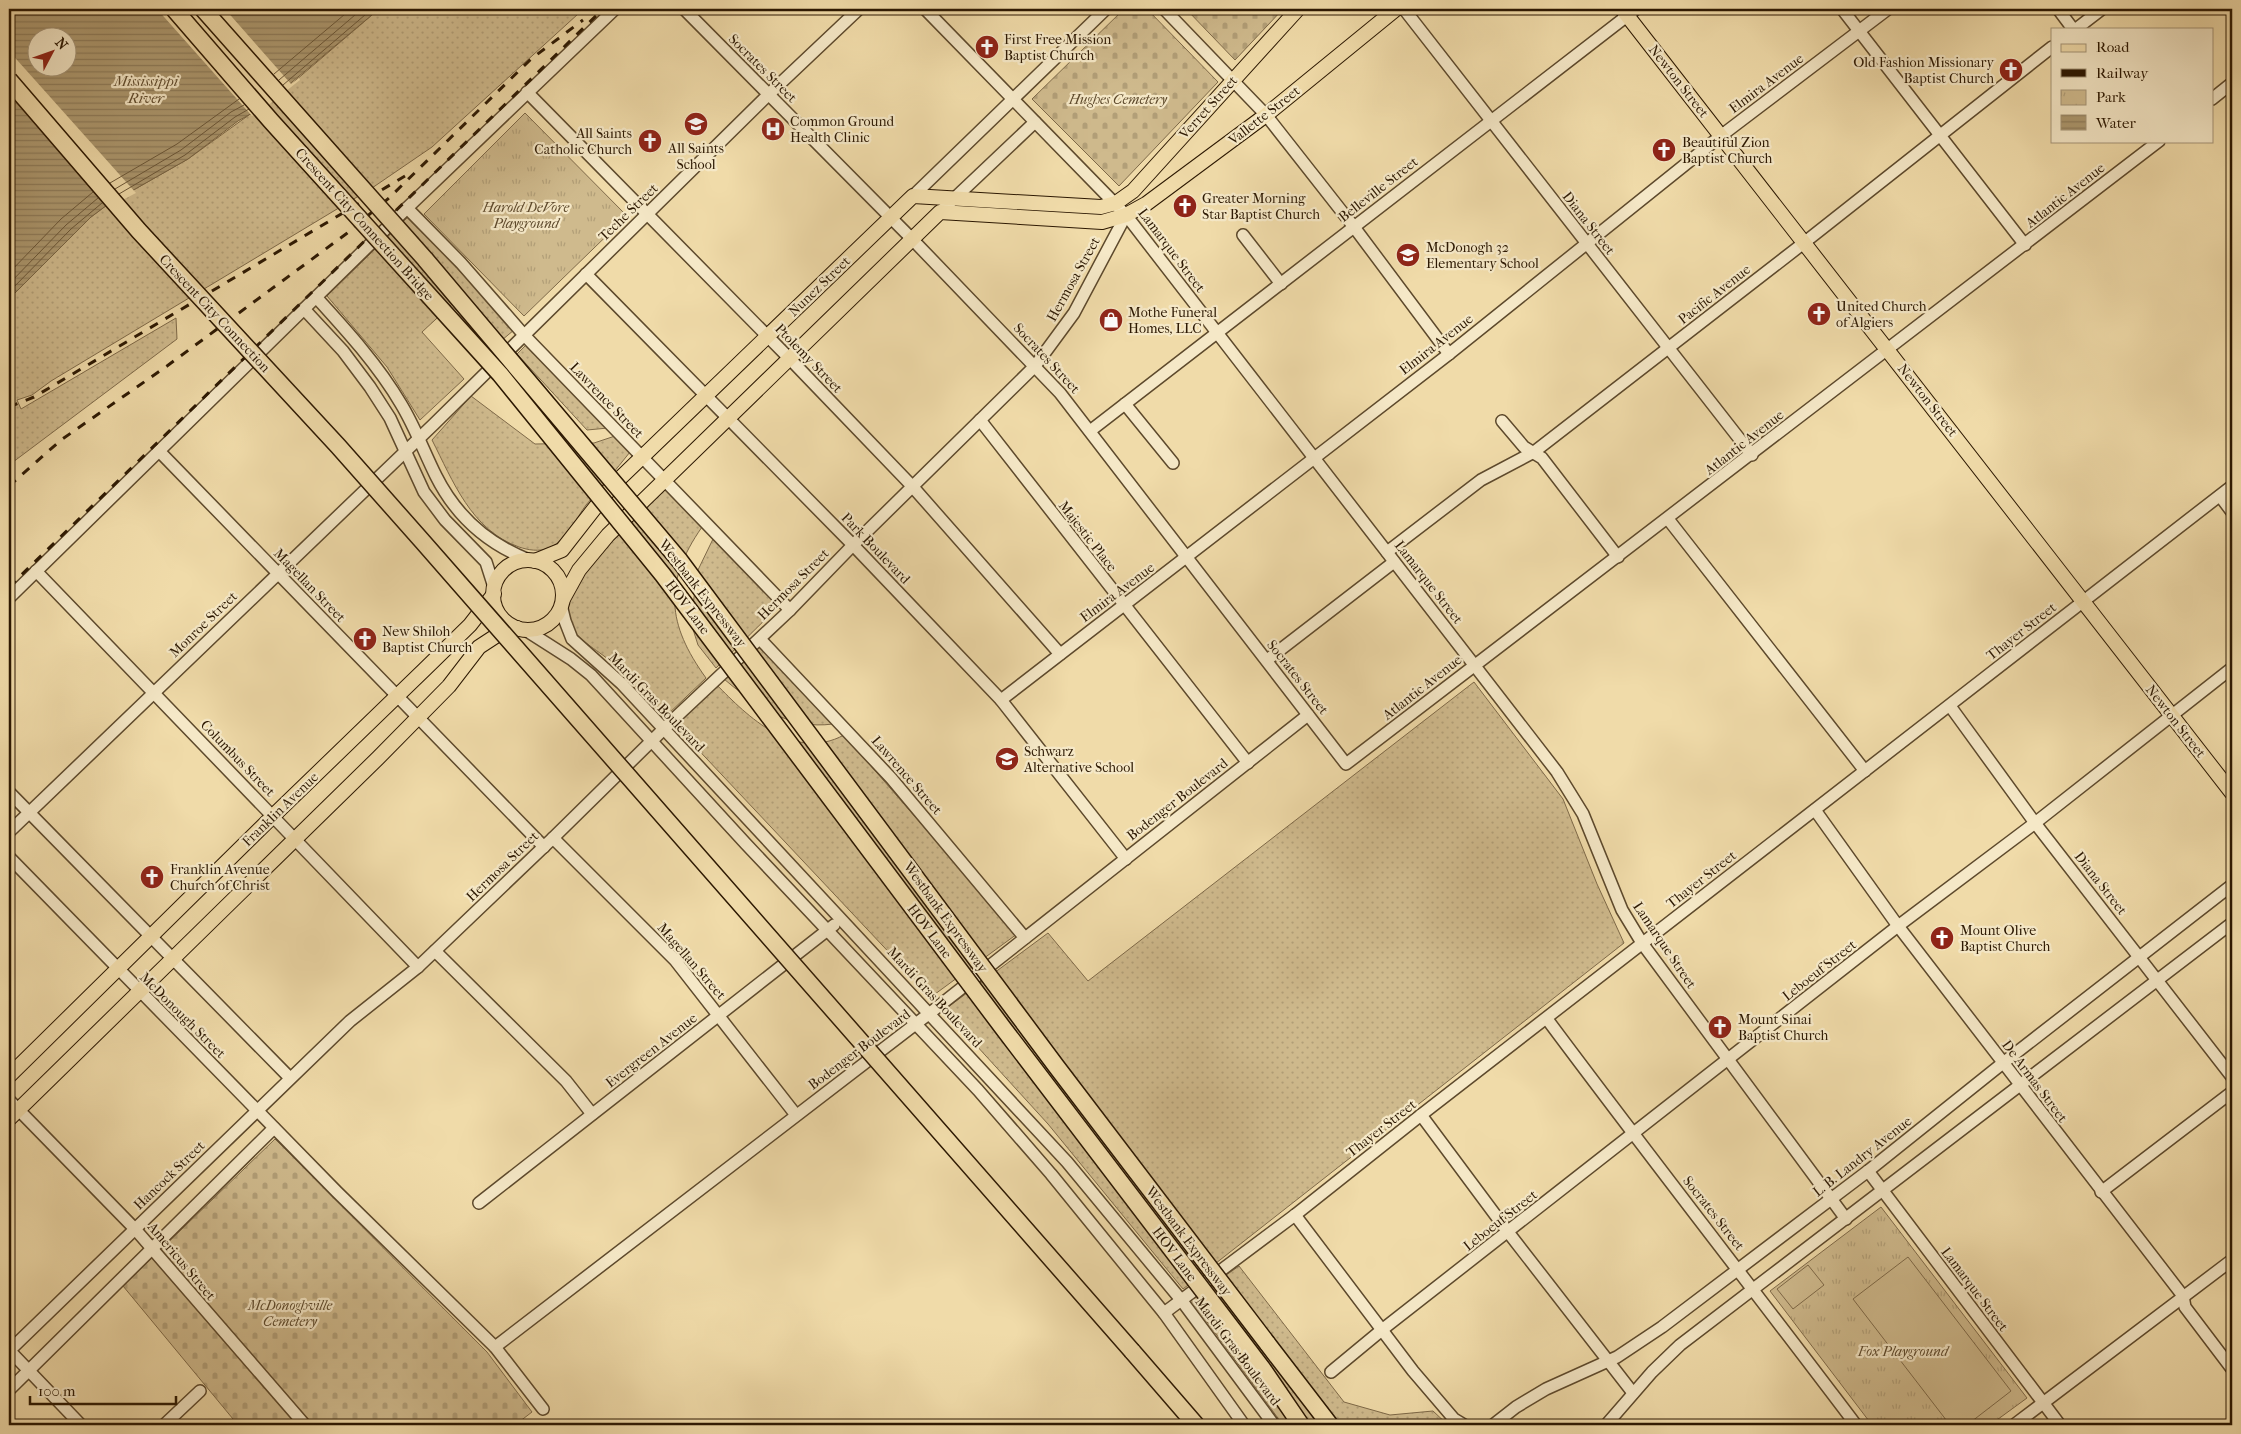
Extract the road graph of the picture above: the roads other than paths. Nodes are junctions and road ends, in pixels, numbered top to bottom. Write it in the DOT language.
graph roads {
  1 [pos="174,9"];
  2 [pos="203,9"];
  3 [pos="615,9"];
  4 [pos="684,9"];
  5 [pos="859,9"];
  6 [pos="925,9"];
  7 [pos="1106,9"];
  8 [pos="1164,9"];
  9 [pos="1298,9"];
  10 [pos="1396,9"];
  11 [pos="1404,9"];
  12 [pos="1842,9"];
  13 [pos="1888,9"];
  14 [pos="2058,9"];
  15 [pos="2102,9"];
  16 [pos="1628,11"];
  17 [pos="2074,28"];
  18 [pos="2076,28"];
  19 [pos="1859,31"];
  20 [pos="2051,48"];
  21 [pos="1233,79"];
  22 [pos="9,80"];
  23 [pos="2232,83"];
  24 [pos="527,92"];
  25 [pos="768,95"];
  26 [pos="2214,97"];
  27 [pos="1013,99"];
  28 [pos="1266,115"];
  29 [pos="1491,121"];
  30 [pos="1035,122"];
  31 [pos="1722,135"];
  32 [pos="1940,136"];
  33 [pos="2158,142"];
  34 [pos="913,196"];
  35 [pos="954,199"];
  36 [pos="1116,203"];
  37 [pos="408,208"];
  38 [pos="940,212"];
  39 [pos="647,215"];
  40 [pos="1126,215"];
  41 [pos="890,217"];
  42 [pos="1354,227"];
  43 [pos="1244,235"];
  44 [pos="912,239"];
  45 [pos="1805,242"];
  46 [pos="1586,243"];
  47 [pos="2025,245"];
  48 [pos="586,274"];
  49 [pos="1281,284"];
  50 [pos="316,297"];
  51 [pos="304,309"];
  52 [pos="1216,334"];
  53 [pos="524,335"];
  54 [pos="767,336"];
  55 [pos="1668,349"];
  56 [pos="1888,349"];
  57 [pos="1449,354"];
  58 [pos="789,358"];
  59 [pos="1035,366"];
  60 [pos="705,396"];
  61 [pos="1126,404"];
  62 [pos="728,418"];
  63 [pos="980,420"];
  64 [pos="1502,420"];
  65 [pos="1090,431"];
  66 [pos="419,438"];
  67 [pos="555,440"];
  68 [pos="405,450"];
  69 [pos="159,451"];
  70 [pos="1534,452"];
  71 [pos="1752,455"];
  72 [pos="642,457"];
  73 [pos="1313,458"];
  74 [pos="1173,463"];
  75 [pos="664,480"];
  76 [pos="912,486"];
  77 [pos="2232,486"];
  78 [pos="2220,496"];
  79 [pos="2232,512"];
  80 [pos="1668,519"];
  81 [pos="853,545"];
  82 [pos="1390,557"];
  83 [pos="1618,557"];
  84 [pos="1187,559"];
  85 [pos="532,561"];
  86 [pos="36,571"];
  87 [pos="278,572"];
  88 [pos="494,590"];
  89 [pos="9,598"];
  90 [pos="2083,601"];
  91 [pos="562,602"];
  92 [pos="1124,606"];
  93 [pos="790,610"];
  94 [pos="521,628"];
  95 [pos="760,638"];
  96 [pos="1060,654"];
  97 [pos="1266,660"];
  98 [pos="1475,665"];
  99 [pos="2232,668"];
  100 [pos="154,693"];
  101 [pos="397,697"];
  102 [pos="1001,700"];
  103 [pos="1950,706"];
  104 [pos="1308,715"];
  105 [pos="2172,715"];
  106 [pos="418,718"];
  107 [pos="663,730"];
  108 [pos="650,742"];
  109 [pos="1248,763"];
  110 [pos="1346,764"];
  111 [pos="1866,771"];
  112 [pos="9,792"];
  113 [pos="2232,794"];
  114 [pos="1815,810"];
  115 [pos="29,813"];
  116 [pos="273,816"];
  117 [pos="2035,823"];
  118 [pos="9,832"];
  119 [pos="553,838"];
  120 [pos="296,839"];
  121 [pos="544,847"];
  122 [pos="9,858"];
  123 [pos="1126,859"];
  124 [pos="2232,885"];
  125 [pos="841,919"];
  126 [pos="2232,923"];
  127 [pos="1898,926"];
  128 [pos="829,930"];
  129 [pos="150,936"];
  130 [pos="1025,938"];
  131 [pos="1642,943"];
  132 [pos="435,951"];
  133 [pos="2139,956"];
  134 [pos="173,958"];
  135 [pos="418,967"];
  136 [pos="116,969"];
  137 [pos="2158,981"];
  138 [pos="138,991"];
  139 [pos="930,1013"];
  140 [pos="719,1016"];
  141 [pos="1547,1019"];
  142 [pos="350,1021"];
  143 [pos="916,1023"];
  144 [pos="1729,1060"];
  145 [pos="2003,1063"];
  146 [pos="9,1076"];
  147 [pos="2232,1077"];
  148 [pos="290,1078"];
  149 [pos="2019,1085"];
  150 [pos="2232,1092"];
  151 [pos="12,1110"];
  152 [pos="258,1110"];
  153 [pos="592,1114"];
  154 [pos="796,1115"];
  155 [pos="1421,1115"];
  156 [pos="274,1128"];
  157 [pos="1633,1134"];
  158 [pos="1868,1171"];
  159 [pos="1882,1191"];
  160 [pos="2101,1192"];
  161 [pos="1831,1199"];
  162 [pos="479,1204"];
  163 [pos="1295,1215"];
  164 [pos="1846,1219"];
  165 [pos="135,1229"];
  166 [pos="1508,1232"];
  167 [pos="151,1250"];
  168 [pos="2232,1260"];
  169 [pos="1739,1270"];
  170 [pos="1754,1290"];
  171 [pos="2183,1296"];
  172 [pos="1182,1301"];
  173 [pos="1164,1313"];
  174 [pos="1383,1329"];
  175 [pos="495,1347"];
  176 [pos="9,1350"];
  177 [pos="1608,1362"];
  178 [pos="2232,1369"];
  179 [pos="29,1371"];
  180 [pos="1331,1372"];
  181 [pos="9,1390"];
  182 [pos="200,1391"];
  183 [pos="1633,1393"];
  184 [pos="2043,1403"];
  185 [pos="543,1409"];
  186 [pos="81,1425"];
  187 [pos="164,1425"];
  188 [pos="304,1425"];
  189 [pos="1196,1425"];
  190 [pos="1244,1425"];
  191 [pos="1274,1425"];
  192 [pos="1301,1425"];
  193 [pos="1330,1425"];
  194 [pos="1464,1425"];
  195 [pos="1493,1425"];
  196 [pos="1606,1425"];
  197 [pos="1856,1425"];
  198 [pos="2014,1425"];
  199 [pos="2060,1425"];
  1 -- 67 [label="highway, Crescent City Connection Bridge, bridge"];
  2 -- 193 [label="highway, Westbank Expressway, bridge"];
  3 -- 24 [label="street"];
  4 -- 25 [label="street, Socrates Street"];
  5 -- 25 [label="street, Teche Street"];
  6 -- 27 [label="street, Lamarque Street"];
  7 -- 27 [label="street, Nunez Street"];
  8 -- 21 [label="street"];
  9 -- 21 [label="main road, Verret Street"];
  10 -- 28 [label="main road, Vallette Street"];
  11 -- 29 [label="street, Diana Street"];
  12 -- 19 [label="street"];
  13 -- 19 [label="street, Elmira Avenue"];
  14 -- 17 [label="street"];
  15 -- 18 [label="street"];
  16 -- 29 [label="street, Belleville Street"];
  16 -- 31 [label="main road, Newton Street"];
  19 -- 31 [label="street, Elmira Avenue"];
  19 -- 32 [label="street"];
  20 -- 32 [label="street, Pacific Avenue"];
  21 -- 28 [label="street"];
  21 -- 36 [label="main road, Verret Street"];
  22 -- 189 [label="highway, Crescent City Connection, bridge"];
  23 -- 26 [label="street"];
  24 -- 37 [label="street"];
  24 -- 39 [label="street, Ptolemy Street"];
  25 -- 39 [label="street, Teche Street"];
  25 -- 41 [label="street, Socrates Street"];
  27 -- 30 [label="street, Lamarque Street"];
  27 -- 34 [label="street, Nunez Street"];
  28 -- 40 [label="main road, Vallette Street"];
  28 -- 42 [label="street"];
  29 -- 42 [label="street, Belleville Street"];
  29 -- 46 [label="street, Diana Street"];
  30 -- 35 [label="street"];
  30 -- 36 [label="street, Lamarque Street"];
  31 -- 45 [label="main road, Newton Street"];
  31 -- 46 [label="street, Elmira Avenue"];
  32 -- 45 [label="street, Pacific Avenue"];
  32 -- 47 [label="street"];
  33 -- 47 [label="street, Atlantic Avenue"];
  34 -- 35 [label="main road"];
  34 -- 41 [label="main road, Nunez Street"];
  35 -- 36 [label="main road"];
  35 -- 38 [label="street"];
  36 -- 40 [label="street, Lamarque Street"];
  37 -- 50 [label="street"];
  37 -- 53 [label="street, Lawrence Street"];
  38 -- 40 [label="main road, Vallette Street"];
  38 -- 44 [label="main road"];
  39 -- 48 [label="street, Teche Street"];
  39 -- 54 [label="street, Ptolemy Street"];
  40 -- 52 [label="street, Lamarque Street"];
  40 -- 59 [label="street, Hermosa Street"];
  41 -- 44 [label="street, Socrates Street"];
  41 -- 54 [label="main road, Nunez Street"];
  42 -- 49 [label="street, Belleville Street"];
  42 -- 57 [label="street"];
  43 -- 49 [label="street"];
  44 -- 58 [label="main road"];
  44 -- 59 [label="street, Socrates Street"];
  45 -- 55 [label="street, Pacific Avenue"];
  45 -- 56 [label="main road, Newton Street"];
  46 -- 55 [label="street, Diana Street"];
  46 -- 57 [label="street, Elmira Avenue"];
  47 -- 56 [label="street, Atlantic Avenue"];
  48 -- 53 [label="street, Teche Street"];
  48 -- 60 [label="street, Park Boulevard"];
  49 -- 52 [label="street, Belleville Street"];
  50 -- 51 [label="street"];
  50 -- 66 [label="street"];
  51 -- 68 [label="street"];
  51 -- 69 [label="street"];
  52 -- 61 [label="street, Belleville Street"];
  52 -- 73 [label="street, Lamarque Street"];
  53 -- 66 [label="street, Teche Street"];
  53 -- 72 [label="street, Lawrence Street"];
  54 -- 58 [label="street, Ptolemy Street"];
  54 -- 60 [label="main road, Nunez Street"];
  55 -- 70 [label="street, Pacific Avenue"];
  55 -- 71 [label="street, Diana Street"];
  56 -- 71 [label="street, Atlantic Avenue"];
  56 -- 90 [label="main road, Newton Street"];
  57 -- 73 [label="street, Elmira Avenue"];
  58 -- 62 [label="main road"];
  58 -- 76 [label="street, Ptolemy Street"];
  59 -- 63 [label="street, Hermosa Street"];
  59 -- 65 [label="street, Socrates Street"];
  60 -- 62 [label="street, Park Boulevard"];
  60 -- 72 [label="main road, Nunez Street"];
  61 -- 65 [label="street, Belleville Street"];
  61 -- 74 [label="street"];
  62 -- 75 [label="main road"];
  62 -- 81 [label="street, Park Boulevard"];
  63 -- 76 [label="street, Hermosa Street"];
  63 -- 92 [label="street, Majestic Place"];
  64 -- 70 [label="street"];
  65 -- 84 [label="street, Socrates Street"];
  66 -- 68 [label="street, Monroe Street"];
  66 -- 85 [label="street"];
  67 -- 192 [label="highway, HOV Lane, bridge"];
  68 -- 87 [label="street, Monroe Street"];
  68 -- 88 [label="street"];
  69 -- 86 [label="street"];
  69 -- 87 [label="street, Magellan Street"];
  70 -- 82 [label="street, Pacific Avenue"];
  70 -- 83 [label="street"];
  71 -- 80 [label="street, Atlantic Avenue"];
  72 -- 75 [label="street, Lawrence Street"];
  72 -- 85 [label="main road, Nunez Street"];
  73 -- 82 [label="street, Lamarque Street"];
  73 -- 84 [label="street, Elmira Avenue"];
  75 -- 91 [label="main road"];
  75 -- 93 [label="street, Lawrence Street"];
  76 -- 81 [label="street, Hermosa Street"];
  76 -- 96 [label="street, Ptolemy Street"];
  77 -- 78 [label="street, Thayer Street"];
  78 -- 79 [label="street"];
  78 -- 90 [label="street, Thayer Street"];
  80 -- 83 [label="street, Atlantic Avenue"];
  80 -- 111 [label="street"];
  81 -- 93 [label="street, Hermosa Street"];
  81 -- 102 [label="street, Park Boulevard"];
  82 -- 97 [label="street, Pacific Avenue"];
  82 -- 98 [label="street, Lamarque Street"];
  83 -- 98 [label="street, Atlantic Avenue"];
  84 -- 92 [label="street, Elmira Avenue"];
  84 -- 97 [label="street, Socrates Street"];
  85 -- 88 [label="main road"];
  85 -- 91 [label="main road"];
  86 -- 89 [label="street"];
  86 -- 100 [label="street, Columbus Street"];
  87 -- 100 [label="street, Monroe Street"];
  87 -- 101 [label="street, Magellan Street"];
  88 -- 94 [label="main road"];
  88 -- 101 [label="main road, Franklin Avenue"];
  90 -- 103 [label="street, Thayer Street"];
  90 -- 105 [label="main road, Newton Street"];
  91 -- 94 [label="main road"];
  91 -- 107 [label="street, Mardi Gras Boulevard"];
  92 -- 96 [label="street, Elmira Avenue"];
  92 -- 109 [label="street, Majestic Place"];
  93 -- 95 [label="street, Hermosa Street"];
  94 -- 106 [label="main road"];
  94 -- 108 [label="street"];
  95 -- 107 [label="street, Hermosa Street"];
  95 -- 130 [label="street, Lawrence Street"];
  96 -- 102 [label="street, Elmira Avenue"];
  97 -- 104 [label="street, Socrates Street"];
  98 -- 110 [label="street, Atlantic Avenue"];
  98 -- 131 [label="street, Lamarque Street"];
  99 -- 105 [label="street, Leboeuf Street"];
  100 -- 115 [label="street, Monroe Street"];
  100 -- 116 [label="street, Columbus Street"];
  101 -- 106 [label="street, Magellan Street"];
  101 -- 116 [label="main road, Franklin Avenue"];
  102 -- 123 [label="street, Park Boulevard"];
  103 -- 111 [label="street, Thayer Street"];
  103 -- 117 [label="street, Diana Street"];
  104 -- 109 [label="street, Bodenger Boulevard"];
  104 -- 110 [label="street, Socrates Street"];
  105 -- 113 [label="main road, Newton Street"];
  105 -- 117 [label="street, Leboeuf Street"];
  106 -- 120 [label="main road"];
  106 -- 121 [label="street, Magellan Street"];
  107 -- 108 [label="street, Hermosa Street"];
  107 -- 125 [label="street, Mardi Gras Boulevard"];
  108 -- 119 [label="street, Hermosa Street"];
  108 -- 128 [label="street"];
  109 -- 123 [label="street, Bodenger Boulevard"];
  111 -- 114 [label="street, Thayer Street"];
  112 -- 115 [label="street"];
  114 -- 127 [label="street, De Armas Street"];
  114 -- 131 [label="street, Thayer Street"];
  115 -- 118 [label="street, Monroe Street"];
  115 -- 129 [label="street"];
  116 -- 120 [label="street, Columbus Street"];
  116 -- 129 [label="main road, Franklin Avenue"];
  117 -- 127 [label="street, Leboeuf Street"];
  117 -- 133 [label="street, Diana Street"];
  119 -- 121 [label="street, Hermosa Street"];
  119 -- 140 [label="street, Magellan Street"];
  120 -- 134 [label="main road"];
  120 -- 135 [label="street, Columbus Street"];
  121 -- 132 [label="street, Hermosa Street"];
  122 -- 136 [label="street, McDonough Street"];
  123 -- 130 [label="street, Bodenger Boulevard"];
  124 -- 133 [label="street, L. B. Landry Avenue"];
  125 -- 128 [label="street, Evergreen Avenue"];
  125 -- 139 [label="street, Mardi Gras Boulevard"];
  126 -- 137 [label="street"];
  127 -- 144 [label="street, Leboeuf Street"];
  127 -- 145 [label="street, De Armas Street"];
  128 -- 140 [label="street, Evergreen Avenue"];
  128 -- 143 [label="street"];
  129 -- 134 [label="street"];
  129 -- 136 [label="main road, Franklin Avenue"];
  130 -- 139 [label="street, Bodenger Boulevard"];
  131 -- 141 [label="street, Thayer Street"];
  131 -- 144 [label="street, Lamarque Street"];
  132 -- 135 [label="street, Hermosa Street"];
  132 -- 153 [label="street"];
  133 -- 137 [label="street, Diana Street"];
  133 -- 145 [label="street, L. B. Landry Avenue"];
  134 -- 138 [label="main road"];
  134 -- 148 [label="street"];
  135 -- 142 [label="street, Hermosa Street"];
  136 -- 138 [label="street, McDonough Street"];
  136 -- 146 [label="main road, Franklin Avenue"];
  137 -- 147 [label="street, Diana Street"];
  137 -- 149 [label="street"];
  138 -- 151 [label="main road"];
  138 -- 152 [label="street, McDonough Street"];
  139 -- 143 [label="street, Bodenger Boulevard"];
  139 -- 172 [label="street, Mardi Gras Boulevard"];
  140 -- 153 [label="street, Evergreen Avenue"];
  140 -- 154 [label="street, Magellan Street"];
  141 -- 155 [label="street, Thayer Street"];
  141 -- 157 [label="street, Socrates Street"];
  142 -- 148 [label="street, Hancock Street"];
  143 -- 154 [label="street, Bodenger Boulevard"];
  143 -- 173 [label="street"];
  144 -- 157 [label="street, Leboeuf Street"];
  144 -- 161 [label="street, Lamarque Street"];
  145 -- 149 [label="street, De Armas Street"];
  145 -- 158 [label="street, L. B. Landry Avenue"];
  148 -- 152 [label="street, Hancock Street"];
  149 -- 159 [label="street"];
  149 -- 160 [label="street, De Armas Street"];
  150 -- 160 [label="street"];
  151 -- 165 [label="street, Americus Street"];
  152 -- 156 [label="street, McDonough Street"];
  152 -- 165 [label="street, Hancock Street"];
  153 -- 162 [label="street, Evergreen Avenue"];
  154 -- 175 [label="street, Bodenger Boulevard"];
  155 -- 163 [label="street, Thayer Street"];
  155 -- 166 [label="street"];
  156 -- 167 [label="street"];
  156 -- 175 [label="street, McDonough Street"];
  157 -- 166 [label="street, Leboeuf Street"];
  157 -- 169 [label="street, Socrates Street"];
  158 -- 159 [label="street, Lamarque Street"];
  158 -- 161 [label="street, L. B. Landry Avenue"];
  159 -- 164 [label="street"];
  159 -- 184 [label="street, Lamarque Street"];
  160 -- 171 [label="street, De Armas Street"];
  161 -- 164 [label="street, Lamarque Street"];
  161 -- 169 [label="street, L. B. Landry Avenue"];
  163 -- 172 [label="street, Thayer Street"];
  163 -- 174 [label="street"];
  164 -- 170 [label="street"];
  165 -- 167 [label="street, Americus Street"];
  165 -- 176 [label="street, Hancock Street"];
  166 -- 174 [label="street, Leboeuf Street"];
  166 -- 177 [label="street"];
  167 -- 179 [label="street"];
  167 -- 188 [label="street, Americus Street"];
  168 -- 171 [label="street"];
  169 -- 170 [label="street, Socrates Street"];
  169 -- 177 [label="street, L. B. Landry Avenue"];
  170 -- 183 [label="street"];
  170 -- 197 [label="street, Socrates Street"];
  171 -- 178 [label="street, De Armas Street"];
  171 -- 184 [label="street"];
  172 -- 173 [label="street, Thayer Street"];
  172 -- 191 [label="street, Mardi Gras Boulevard"];
  173 -- 190 [label="street"];
  174 -- 180 [label="street, Leboeuf Street"];
  174 -- 194 [label="street"];
  175 -- 185 [label="street, McDonough Street"];
  176 -- 179 [label="street"];
  177 -- 183 [label="street"];
  177 -- 195 [label="street, L. B. Landry Avenue"];
  179 -- 181 [label="street"];
  179 -- 186 [label="street"];
  182 -- 187 [label="street"];
  183 -- 196 [label="street"];
  184 -- 198 [label="street"];
  184 -- 199 [label="street, Lamarque Street"];
}
